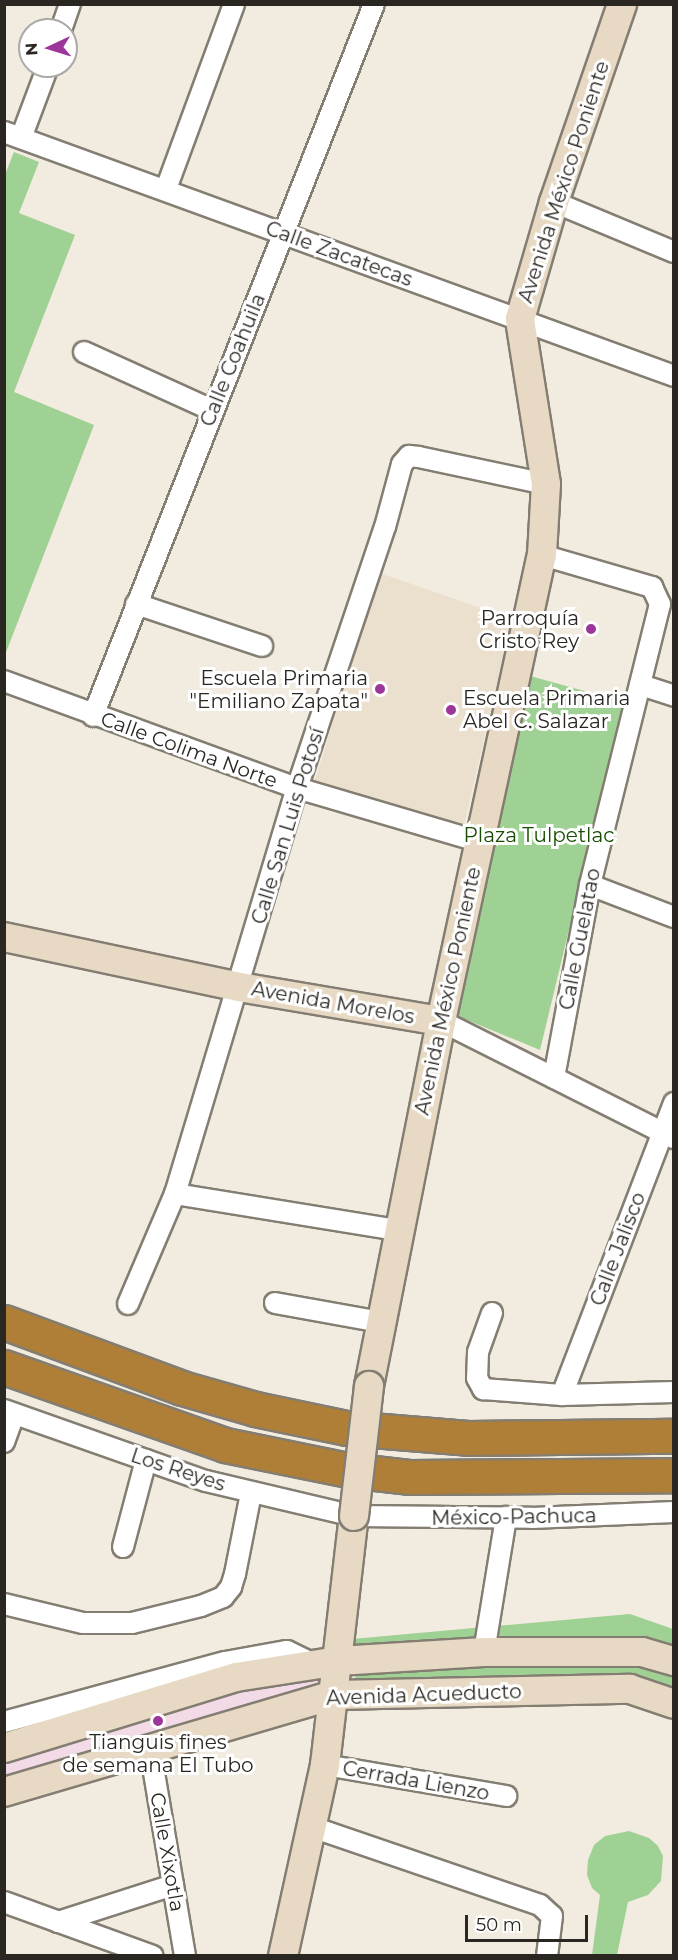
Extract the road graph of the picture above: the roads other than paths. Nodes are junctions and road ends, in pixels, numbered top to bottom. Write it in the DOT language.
graph roads {
  1 [pos="234,4"];
  2 [pos="374,4"];
  3 [pos="622,4"];
  4 [pos="42,78"];
  5 [pos="13,135"];
  6 [pos="166,189"];
  7 [pos="554,202"];
  8 [pos="284,235"];
  9 [pos="674,252"];
  10 [pos="520,319"];
  11 [pos="84,352"];
  12 [pos="674,376"];
  13 [pos="212,410"];
  14 [pos="546,484"];
  15 [pos="542,555"];
  16 [pos="136,604"];
  17 [pos="262,646"];
  18 [pos="4,681"];
  19 [pos="641,685"];
  20 [pos="674,696"];
  21 [pos="93,716"];
  22 [pos="297,788"];
  23 [pos="480,842"];
  24 [pos="590,885"];
  25 [pos="674,918"];
  26 [pos="4,937"];
  27 [pos="239,987"];
  28 [pos="441,1021"];
  29 [pos="554,1077"];
  30 [pos="674,1103"];
  31 [pos="668,1136"];
  32 [pos="175,1194"];
  33 [pos="397,1230"];
  34 [pos="275,1303"];
  35 [pos="128,1304"];
  36 [pos="492,1313"];
  37 [pos="4,1322"];
  38 [pos="381,1322"];
  39 [pos="4,1367"];
  40 [pos="674,1392"];
  41 [pos="561,1395"];
  42 [pos="9,1412"];
  43 [pos="674,1436"];
  44 [pos="4,1442"];
  45 [pos="146,1460"];
  46 [pos="674,1475"];
  47 [pos="251,1494"];
  48 [pos="674,1512"];
  49 [pos="354,1516"];
  50 [pos="506,1517"];
  51 [pos="123,1547"];
  52 [pos="4,1604"];
  53 [pos="484,1652"];
  54 [pos="674,1661"];
  55 [pos="327,1663"];
  56 [pos="334,1695"];
  57 [pos="674,1704"];
  58 [pos="4,1722"];
  59 [pos="4,1748"];
  60 [pos="150,1749"];
  61 [pos="325,1765"];
  62 [pos="4,1792"];
  63 [pos="506,1796"];
  64 [pos="312,1827"];
  65 [pos="173,1885"];
  66 [pos="4,1902"];
  67 [pos="58,1922"];
  68 [pos="286,1955"];
  69 [pos="153,1956"];
  70 [pos="185,1956"];
  71 [pos="547,1956"];
  1 -- 6 [label="street"];
  2 -- 8 [label="street, Calle Coahuila"];
  3 -- 7 [label="street, Avenida México Poniente"];
  4 -- 5 [label="street"];
  5 -- 6 [label="street, Calle Zacatecas"];
  6 -- 8 [label="street, Calle Zacatecas"];
  7 -- 9 [label="street"];
  7 -- 10 [label="street, Avenida México Poniente"];
  8 -- 10 [label="street, Calle Zacatecas"];
  8 -- 13 [label="street, Calle Coahuila"];
  10 -- 12 [label="street, Calle Zacatecas"];
  10 -- 14 [label="street, Avenida México Poniente"];
  11 -- 13 [label="street"];
  13 -- 16 [label="street, Calle Coahuila"];
  14 -- 15 [label="street, Avenida México Poniente"];
  14 -- 22 [label="street, Calle San Luis Potosí"];
  15 -- 19 [label="street, Calle Guelatao"];
  15 -- 23 [label="street, Avenida México Poniente"];
  16 -- 17 [label="street"];
  16 -- 21 [label="street, Calle Coahuila"];
  18 -- 21 [label="street, Calle Colima Norte"];
  19 -- 20 [label="street"];
  19 -- 24 [label="street, Calle Guelatao"];
  21 -- 22 [label="street, Calle Colima Norte"];
  22 -- 23 [label="street, Calle Colima Norte"];
  22 -- 27 [label="street, Calle San Luis Potosí"];
  23 -- 28 [label="street, Avenida México Poniente"];
  24 -- 25 [label="street"];
  24 -- 29 [label="street, Calle Guelatao"];
  26 -- 27 [label="street, Avenida Morelos"];
  27 -- 28 [label="street, Avenida Morelos"];
  27 -- 32 [label="street, Calle San Luis Potosí"];
  28 -- 29 [label="street, Avenida Morelos"];
  28 -- 33 [label="street, Avenida México Poniente"];
  29 -- 31 [label="street, Avenida Morelos"];
  30 -- 31 [label="street, Calle Jalisco"];
  31 -- 41 [label="street, Calle Jalisco"];
  32 -- 33 [label="street"];
  32 -- 35 [label="street, Calle San Luis Potosí"];
  33 -- 38 [label="street, Avenida México Poniente"];
  34 -- 38 [label="street"];
  36 -- 41 [label="street"];
  37 -- 43 [label="highway"];
  38 -- 49 [label="street, Avenida México Poniente, bridge"];
  39 -- 46 [label="highway"];
  40 -- 41 [label="street"];
  42 -- 44 [label="street"];
  42 -- 45 [label="street, Los Reyes"];
  45 -- 47 [label="street, Los Reyes"];
  45 -- 51 [label="street"];
  47 -- 49 [label="street, Los Reyes"];
  47 -- 52 [label="street"];
  48 -- 50 [label="street, México-Pachuca"];
  49 -- 50 [label="street, México-Pachuca"];
  49 -- 55 [label="street, Avenida México Poniente"];
  50 -- 53 [label="street"];
  53 -- 54 [label="street, Avenida Acueducto"];
  53 -- 55 [label="street, Avenida Acueducto"];
  55 -- 56 [label="street, Avenida México Poniente"];
  55 -- 58 [label="street"];
  55 -- 59 [label="street, Avenida Acueducto"];
  56 -- 57 [label="street, Avenida Acueducto"];
  56 -- 60 [label="street, Avenida Acueducto"];
  56 -- 61 [label="street, Avenida México Poniente"];
  60 -- 62 [label="street, Avenida Acueducto"];
  60 -- 65 [label="street, Calle Xixotla"];
  61 -- 63 [label="street, Cerrada Lienzo"];
  61 -- 64 [label="street, Avenida México Poniente"];
  64 -- 68 [label="street, Avenida México Poniente"];
  64 -- 71 [label="street"];
  65 -- 67 [label="street"];
  65 -- 70 [label="street, Calle Xixotla"];
  66 -- 67 [label="street"];
  67 -- 69 [label="street"];
}
